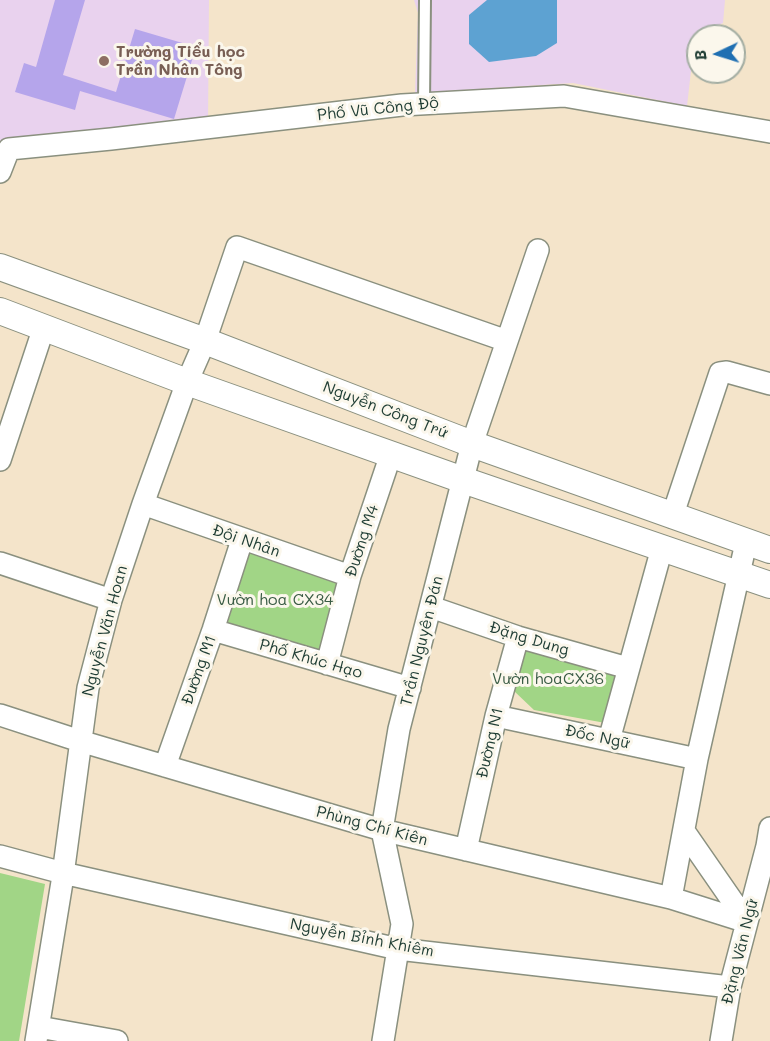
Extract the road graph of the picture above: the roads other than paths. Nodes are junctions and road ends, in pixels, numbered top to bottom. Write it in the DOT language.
graph roads {
  1 [pos="425,0"];
  2 [pos="424,104"];
  3 [pos="770,132"];
  4 [pos="0,172"];
  5 [pos="538,250"];
  6 [pos="0,267"];
  7 [pos="0,311"];
  8 [pos="44,327"];
  9 [pos="205,341"];
  10 [pos="507,342"];
  11 [pos="187,382"];
  12 [pos="770,384"];
  13 [pos="472,444"];
  14 [pos="1,452"];
  15 [pos="392,454"];
  16 [pos="463,480"];
  17 [pos="143,504"];
  18 [pos="672,516"];
  19 [pos="242,540"];
  20 [pos="746,543"];
  21 [pos="662,548"];
  22 [pos="770,550"];
  23 [pos="0,563"];
  24 [pos="739,574"];
  25 [pos="350,576"];
  26 [pos="770,585"];
  27 [pos="111,600"];
  28 [pos="430,607"];
  29 [pos="213,630"];
  30 [pos="518,637"];
  31 [pos="327,664"];
  32 [pos="628,668"];
  33 [pos="410,688"];
  34 [pos="0,715"];
  35 [pos="496,716"];
  36 [pos="609,740"];
  37 [pos="80,741"];
  38 [pos="697,759"];
  39 [pos="165,766"];
  40 [pos="382,830"];
  41 [pos="684,831"];
  42 [pos="769,840"];
  43 [pos="466,850"];
  44 [pos="0,856"];
  45 [pos="63,873"];
  46 [pos="671,898"];
  47 [pos="747,922"];
  48 [pos="398,949"];
  49 [pos="730,987"];
  50 [pos="38,1034"];
  51 [pos="117,1041"];
  52 [pos="383,1041"];
  53 [pos="721,1041"];
  1 -- 2 [label="lane"];
  2 -- 3 [label="street, Phố Vũ Công Độ"];
  2 -- 4 [label="street, Phố Vũ Công Độ"];
  5 -- 10 [label="street, Trần Nguyên Đán"];
  6 -- 9 [label="street, Nguyễn Công Trứ"];
  7 -- 8 [label="street"];
  8 -- 11 [label="street"];
  8 -- 14 [label="street"];
  9 -- 10 [label="street, Nguyễn Văn Hoan"];
  9 -- 11 [label="street, Nguyễn Văn Hoan"];
  9 -- 13 [label="street, Nguyễn Công Trứ"];
  10 -- 13 [label="street, Trần Nguyên Đán"];
  11 -- 15 [label="street"];
  11 -- 17 [label="street, Nguyễn Văn Hoan"];
  12 -- 18 [label="street"];
  13 -- 16 [label="street, Trần Nguyên Đán"];
  13 -- 18 [label="street, Nguyễn Công Trứ"];
  15 -- 16 [label="street"];
  15 -- 25 [label="street, Đường M4"];
  16 -- 21 [label="street"];
  16 -- 28 [label="street, Trần Nguyên Đán"];
  17 -- 19 [label="street, Đội Nhân"];
  17 -- 27 [label="street, Nguyễn Văn Hoan"];
  18 -- 20 [label="street, Nguyễn Công Trứ"];
  19 -- 25 [label="street, Đội Nhân"];
  19 -- 29 [label="street, Đường M1"];
  20 -- 22 [label="street, Nguyễn Công Trứ"];
  20 -- 24 [label="street"];
  21 -- 24 [label="street"];
  21 -- 32 [label="street"];
  23 -- 27 [label="street"];
  24 -- 26 [label="street"];
  24 -- 38 [label="street"];
  25 -- 31 [label="street, Đường M4"];
  27 -- 37 [label="street, Nguyễn Văn Hoan"];
  28 -- 30 [label="street, Đặng Dung"];
  28 -- 33 [label="street, Trần Nguyên Đán"];
  29 -- 31 [label="street, Phố Khúc Hạo"];
  29 -- 39 [label="street, Đường M1"];
  30 -- 32 [label="street, Đặng Dung"];
  30 -- 35 [label="street, Đường N1"];
  31 -- 33 [label="street, Phố Khúc Hạo"];
  32 -- 36 [label="street"];
  33 -- 40 [label="street, Trần Nguyên Đán"];
  34 -- 37 [label="street, Phùng Chí Kiên"];
  35 -- 36 [label="street, Đốc Ngữ"];
  35 -- 43 [label="street, Đường N1"];
  36 -- 38 [label="street, Đốc Ngữ"];
  37 -- 39 [label="street, Phùng Chí Kiên"];
  37 -- 45 [label="street, Nguyễn Văn Hoan"];
  38 -- 41 [label="street"];
  39 -- 40 [label="street, Phùng Chí Kiên"];
  40 -- 43 [label="street, Phùng Chí Kiên"];
  40 -- 48 [label="street, Trần Nguyên Đán"];
  41 -- 46 [label="street"];
  41 -- 47 [label="street"];
  42 -- 47 [label="street, Đặng Văn Ngữ"];
  43 -- 46 [label="street, Phùng Chí Kiên"];
  44 -- 45 [label="street, Nguyễn Bỉnh Khiêm"];
  45 -- 48 [label="street, Nguyễn Bỉnh Khiêm"];
  45 -- 50 [label="street, Nguyễn Văn Hoan"];
  46 -- 47 [label="street, Phùng Chí Kiên"];
  47 -- 49 [label="street, Đặng Văn Ngữ"];
  48 -- 49 [label="street, Nguyễn Bỉnh Khiêm"];
  48 -- 52 [label="street, Trần Nguyên Đán"];
  49 -- 53 [label="street, Đặng Văn Ngữ"];
  50 -- 51 [label="street"];
}
